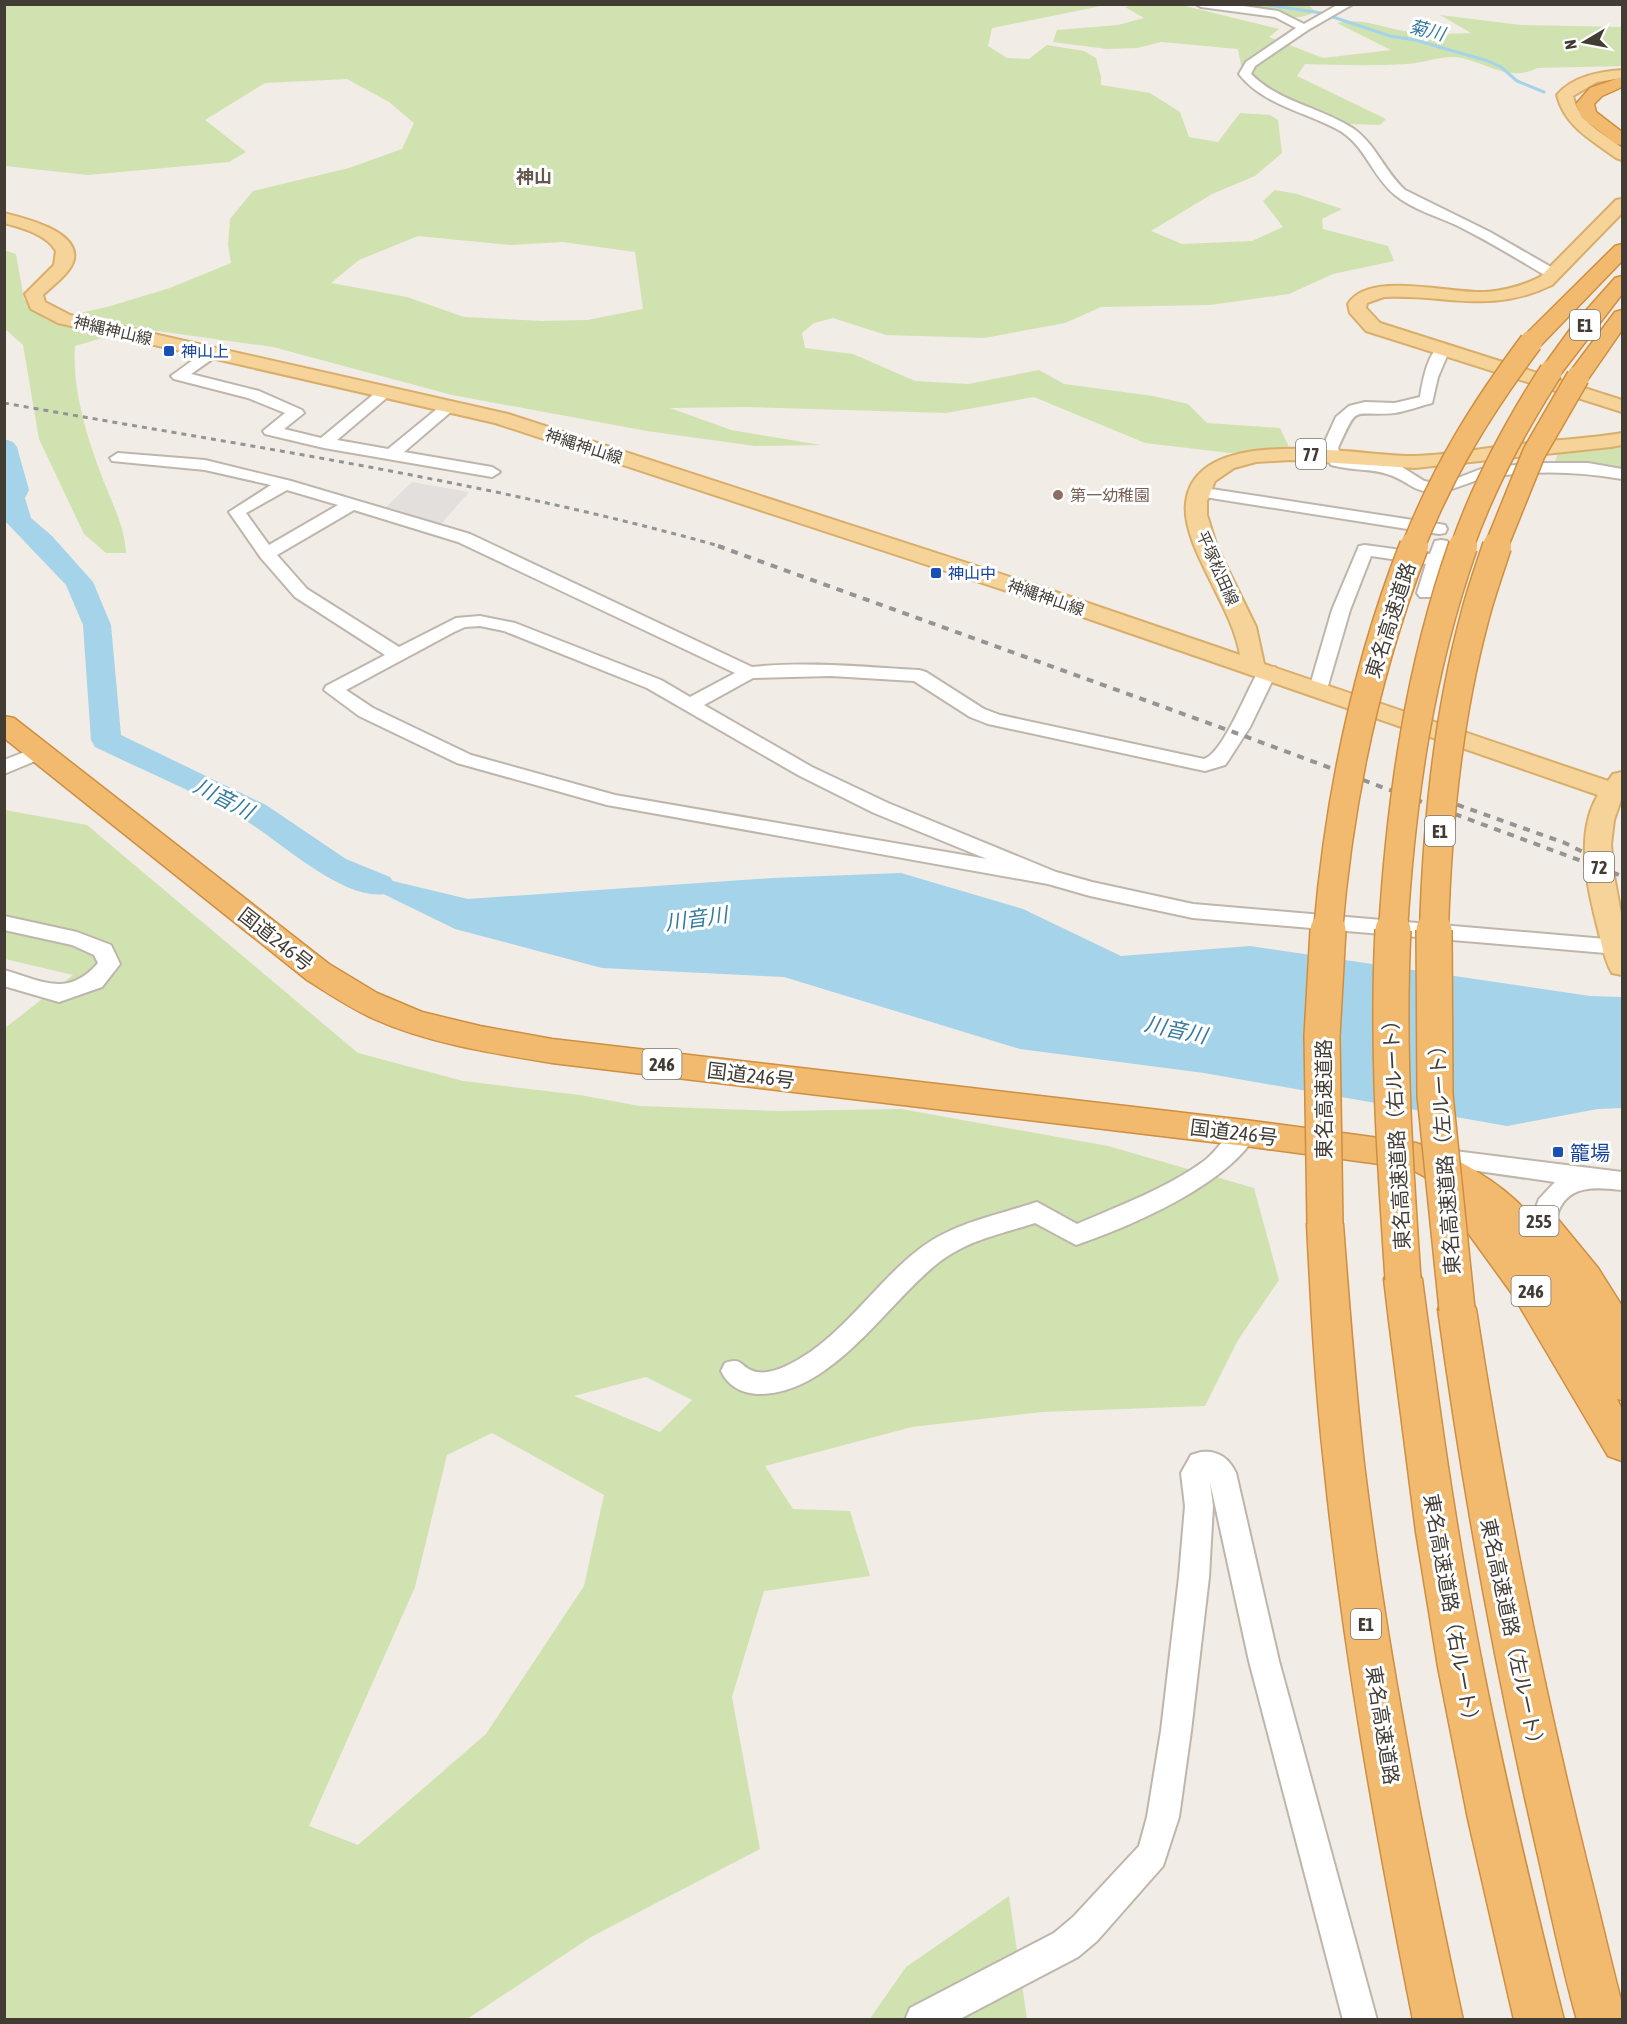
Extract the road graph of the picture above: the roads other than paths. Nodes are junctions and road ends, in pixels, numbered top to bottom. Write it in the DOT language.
graph roads {
  1 [pos="1201,4"];
  2 [pos="1348,4"];
  3 [pos="1304,28"];
  4 [pos="1623,74"];
  5 [pos="1623,82"];
  6 [pos="1623,88"];
  7 [pos="1623,128"];
  8 [pos="1623,140"];
  9 [pos="1623,155"];
  10 [pos="1623,204"];
  11 [pos="4,218"];
  12 [pos="1623,232"];
  13 [pos="1623,250"];
  14 [pos="1553,274"];
  15 [pos="1623,282"];
  16 [pos="1623,316"];
  17 [pos="1553,318"];
  18 [pos="1623,327"];
  19 [pos="1600,346"];
  20 [pos="1443,349"];
  21 [pos="213,352"];
  22 [pos="1564,374"];
  23 [pos="386,392"];
  24 [pos="1623,405"];
  25 [pos="448,407"];
  26 [pos="1623,439"];
  27 [pos="324,443"];
  28 [pos="392,454"];
  29 [pos="1333,455"];
  30 [pos="118,458"];
  31 [pos="492,472"];
  32 [pos="1623,474"];
  33 [pos="285,484"];
  34 [pos="1417,485"];
  35 [pos="1198,492"];
  36 [pos="352,504"];
  37 [pos="1439,529"];
  38 [pos="267,554"];
  39 [pos="1436,560"];
  40 [pos="1426,593"];
  41 [pos="398,655"];
  42 [pos="1261,669"];
  43 [pos="749,673"];
  44 [pos="1318,689"];
  45 [pos="689,705"];
  46 [pos="4,724"];
  47 [pos="40,752"];
  48 [pos="4,768"];
  49 [pos="1619,788"];
  50 [pos="1049,877"];
  51 [pos="4,923"];
  52 [pos="1620,957"];
  53 [pos="4,978"];
  54 [pos="1245,1133"];
  55 [pos="1416,1155"];
  56 [pos="1590,1177"];
  57 [pos="1623,1181"];
  58 [pos="1538,1235"];
  59 [pos="1623,1337"];
  60 [pos="734,1371"];
  61 [pos="1623,1384"];
  62 [pos="1623,1444"];
  63 [pos="922,2019"];
  64 [pos="1360,2019"];
  65 [pos="1438,2019"];
  66 [pos="1539,2019"];
  67 [pos="1602,2019"];
  1 -- 3 [label="street"];
  2 -- 3 [label="street"];
  3 -- 14 [label="street"];
  4 -- 9 [label="main road"];
  5 -- 8 [label="highway"];
  6 -- 7 [label="highway"];
  10 -- 14 [label="main road"];
  11 -- 21 [label="main road, 神縄神山線"];
  12 -- 17 [label="highway"];
  13 -- 17 [label="highway, 東名高速道路 / E1"];
  14 -- 20 [label="main road"];
  15 -- 22 [label="highway, 東名高速道路（右ルート） / E1"];
  16 -- 19 [label="highway, 東名高速道路（左ルート） / E1"];
  17 -- 65 [label="highway, 東名高速道路 / E1, bridge"];
  18 -- 19 [label="highway"];
  19 -- 22 [label="highway, 東名高速道路（左ルート） / E1"];
  20 -- 24 [label="main road"];
  20 -- 29 [label="street"];
  21 -- 23 [label="main road, 神縄神山線"];
  21 -- 27 [label="street"];
  22 -- 66 [label="highway, 東名高速道路（右ルート） / E1, bridge"];
  22 -- 67 [label="highway, 東名高速道路（左ルート） / E1, bridge"];
  23 -- 25 [label="main road, 神縄神山線"];
  23 -- 27 [label="street"];
  25 -- 28 [label="street"];
  25 -- 42 [label="main road, 神縄神山線"];
  26 -- 29 [label="main road, 77"];
  27 -- 28 [label="street"];
  28 -- 31 [label="street"];
  29 -- 34 [label="street"];
  29 -- 35 [label="main road, 77"];
  30 -- 33 [label="street"];
  32 -- 34 [label="street"];
  33 -- 36 [label="street"];
  33 -- 38 [label="street"];
  34 -- 37 [label="street"];
  35 -- 37 [label="street"];
  35 -- 42 [label="main road, 平塚松田線"];
  36 -- 38 [label="street"];
  36 -- 43 [label="street"];
  37 -- 39 [label="street"];
  38 -- 41 [label="street"];
  39 -- 40 [label="street"];
  39 -- 44 [label="street"];
  41 -- 45 [label="street"];
  41 -- 50 [label="street"];
  42 -- 43 [label="street"];
  42 -- 44 [label="main road"];
  43 -- 45 [label="street"];
  44 -- 49 [label="main road"];
  45 -- 50 [label="street"];
  46 -- 47 [label="highway, 国道246号 / 246"];
  47 -- 48 [label="street"];
  47 -- 54 [label="highway, 国道246号 / 246"];
  49 -- 52 [label="main road, 72"];
  50 -- 52 [label="street"];
  51 -- 53 [label="street"];
  54 -- 55 [label="highway, 国道246号 / 246"];
  54 -- 60 [label="street"];
  55 -- 56 [label="street"];
  55 -- 58 [label="highway, 国道246号 / 246"];
  55 -- 62 [label="highway, 246"];
  56 -- 57 [label="street"];
  56 -- 58 [label="street"];
  58 -- 59 [label="highway, 255"];
  58 -- 61 [label="highway, 国道246号 / 246"];
  63 -- 64 [label="street"];
}
